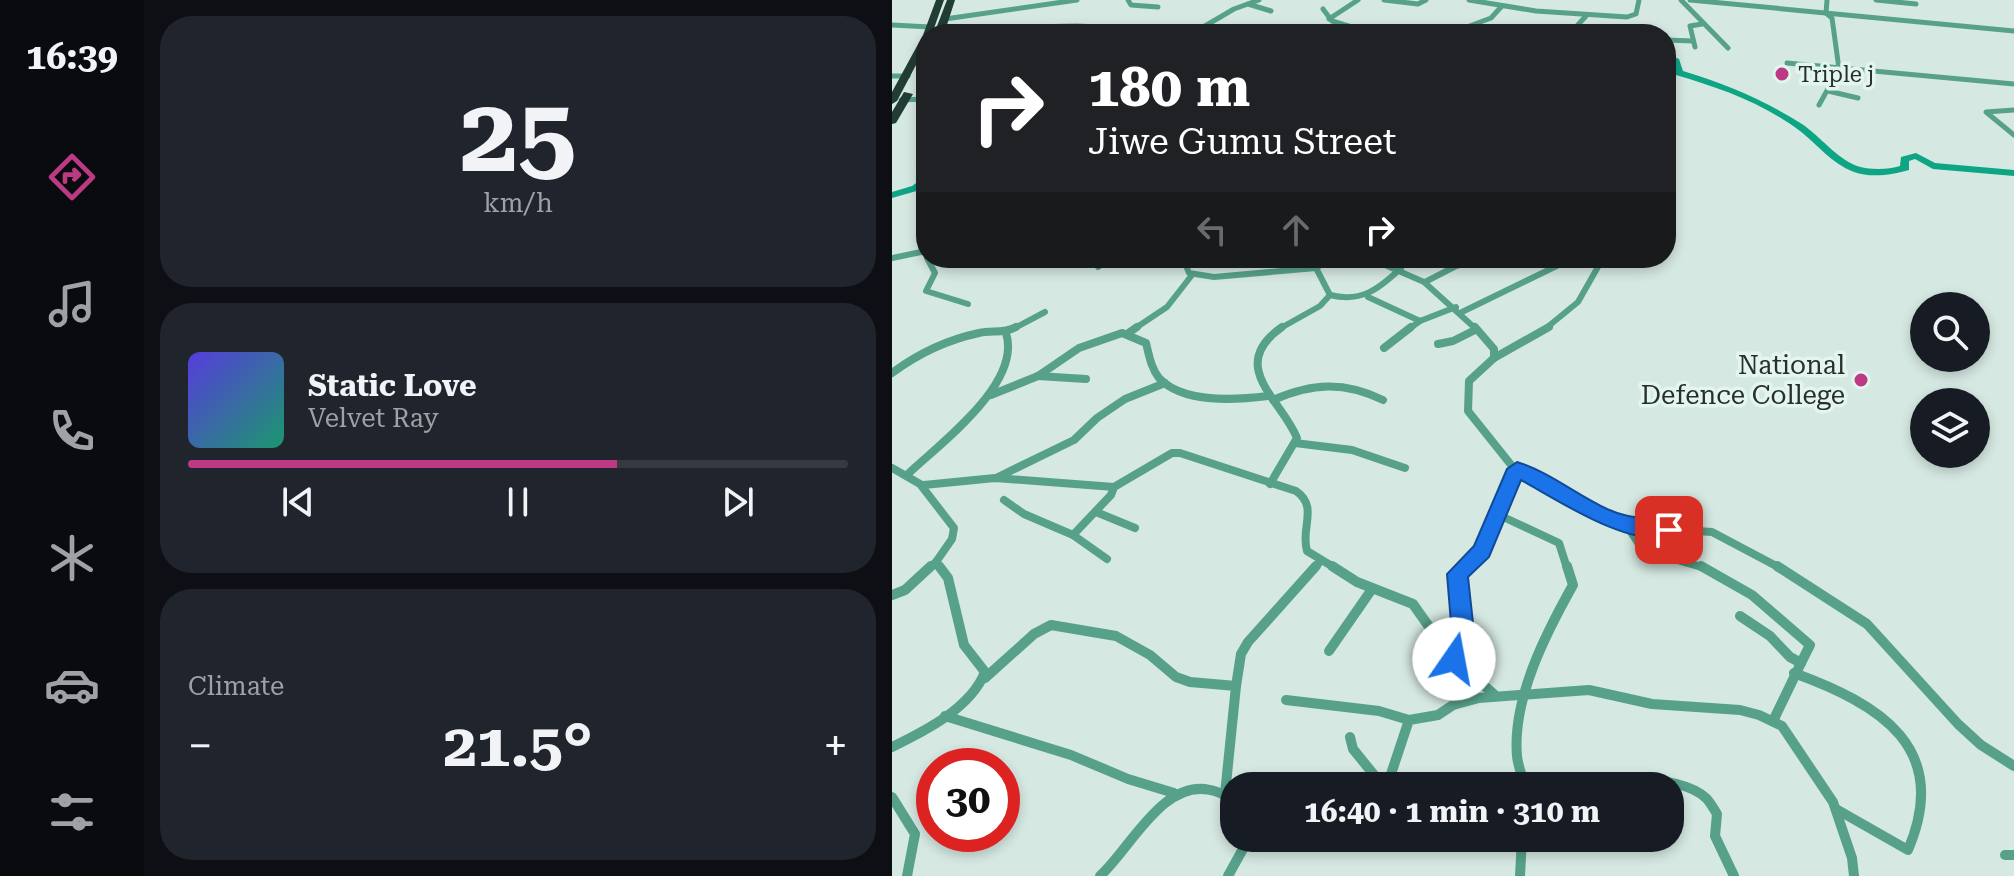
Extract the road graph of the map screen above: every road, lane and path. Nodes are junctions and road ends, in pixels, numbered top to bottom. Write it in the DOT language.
graph roads {
  1 [pos="940,0"];
  2 [pos="951,0"];
  3 [pos="1077,0"];
  4 [pos="1128,0"];
  5 [pos="1259,0"];
  6 [pos="1358,0"];
  7 [pos="1384,0"];
  8 [pos="1426,0"];
  9 [pos="1469,0"];
  10 [pos="1639,0"];
  11 [pos="1681,0"];
  12 [pos="1690,0"];
  13 [pos="1827,0"];
  14 [pos="1876,0"];
  15 [pos="1701,1"];
  16 [pos="1916,2"];
  17 [pos="1247,3"];
  18 [pos="1751,3"];
  19 [pos="1502,6"];
  20 [pos="1158,7"];
  21 [pos="1323,9"];
  22 [pos="1271,11"];
  23 [pos="1829,15"];
  24 [pos="1586,16"];
  25 [pos="1329,19"];
  26 [pos="1922,23"];
  27 [pos="931,24"];
  28 [pos="943,24"];
  29 [pos="957,24"];
  30 [pos="1210,24"];
  31 [pos="1339,24"];
  32 [pos="1469,24"];
  33 [pos="1579,24"];
  34 [pos="1703,24"];
  35 [pos="892,25"];
  36 [pos="916,30"];
  37 [pos="2014,31"];
  38 [pos="1676,41"];
  39 [pos="1728,48"];
  40 [pos="916,59"];
  41 [pos="1787,63"];
  42 [pos="1839,69"];
  43 [pos="916,73"];
  44 [pos="892,76"];
  45 [pos="908,76"];
  46 [pos="2013,84"];
  47 [pos="1828,91"];
  48 [pos="2014,93"];
  49 [pos="895,98"];
  50 [pos="1858,98"];
  51 [pos="916,99"];
  52 [pos="1819,105"];
  53 [pos="2014,110"];
  54 [pos="892,121"];
  55 [pos="2014,135"];
  56 [pos="916,255"];
  57 [pos="892,258"];
  58 [pos="933,268"];
  59 [pos="1186,268"];
  60 [pos="1316,268"];
  61 [pos="1401,268"];
  62 [pos="1452,268"];
  63 [pos="1551,268"];
  64 [pos="1597,268"];
  65 [pos="1192,275"];
  66 [pos="1425,282"];
  67 [pos="1330,295"];
  68 [pos="1368,297"];
  69 [pos="968,304"];
  70 [pos="1459,309"];
  71 [pos="1045,312"];
  72 [pos="1420,321"];
  73 [pos="1475,330"];
  74 [pos="1006,333"];
  75 [pos="1127,334"];
  76 [pos="1438,344"];
  77 [pos="1384,348"];
  78 [pos="1494,358"];
  79 [pos="892,373"];
  80 [pos="1038,376"];
  81 [pos="1086,379"];
  82 [pos="1165,383"];
  83 [pos="991,395"];
  84 [pos="1271,398"];
  85 [pos="1383,400"];
  86 [pos="1295,443"];
  87 [pos="892,468"];
  88 [pos="1405,468"];
  89 [pos="1517,469"];
  90 [pos="909,473"];
  91 [pos="995,478"];
  92 [pos="1270,484"];
  93 [pos="924,485"];
  94 [pos="1114,487"];
  95 [pos="1004,500"];
  96 [pos="1096,512"];
  97 [pos="1499,515"];
  98 [pos="1627,526"];
  99 [pos="1135,528"];
  100 [pos="1073,535"];
  101 [pos="1107,559"];
  102 [pos="1321,561"];
  103 [pos="936,562"];
  104 [pos="1372,589"];
  105 [pos="892,595"];
  106 [pos="1740,616"];
  107 [pos="1329,651"];
  108 [pos="1449,655"];
  109 [pos="1797,668"];
  110 [pos="985,678"];
  111 [pos="1236,686"];
  112 [pos="1496,696"];
  113 [pos="1523,696"];
  114 [pos="1286,700"];
  115 [pos="945,716"];
  116 [pos="1409,720"];
  117 [pos="1773,721"];
  118 [pos="1350,737"];
  119 [pos="892,747"];
  120 [pos="2014,766"];
  121 [pos="1231,772"];
  122 [pos="1371,772"];
  123 [pos="1390,772"];
  124 [pos="1521,772"];
  125 [pos="1684,788"];
  126 [pos="1174,793"];
  127 [pos="1220,794"];
  128 [pos="892,797"];
  129 [pos="1836,809"];
  130 [pos="1241,852"];
  131 [pos="1521,852"];
  132 [pos="907,876"];
  133 [pos="1100,876"];
  134 [pos="1228,876"];
  135 [pos="1520,876"];
  136 [pos="1734,876"];
  137 [pos="1854,876"];
  1 -- 27 [label="highway"];
  2 -- 28 [label="highway"];
  3 -- 29 [label="street"];
  4 -- 20 [label="street"];
  5 -- 17 [label="street"];
  6 -- 25 [label="street"];
  7 -- 8 [label="street"];
  9 -- 19 [label="street"];
  10 -- 24 [label="street"];
  11 -- 34 [label="street"];
  12 -- 15 [label="street"];
  13 -- 23 [label="street"];
  14 -- 16 [label="street"];
  15 -- 18 [label="street"];
  16 -- 26 [label="street"];
  17 -- 22 [label="street"];
  17 -- 30 [label="street"];
  18 -- 23 [label="street"];
  19 -- 24 [label="street"];
  19 -- 32 [label="street"];
  21 -- 25 [label="street"];
  23 -- 26 [label="street"];
  23 -- 42 [label="street"];
  24 -- 33 [label="street"];
  25 -- 31 [label="street"];
  26 -- 37 [label="street"];
  34 -- 38 [label="street"];
  34 -- 39 [label="street"];
  35 -- 36 [label="street"];
  40 -- 45 [label="highway"];
  41 -- 42 [label="street"];
  42 -- 46 [label="street"];
  42 -- 47 [label="street"];
  43 -- 49 [label="highway"];
  44 -- 45 [label="street"];
  45 -- 49 [label="highway"];
  46 -- 48 [label="street"];
  47 -- 50 [label="street"];
  47 -- 52 [label="street"];
  49 -- 51 [label="street"];
  49 -- 54 [label="highway"];
  53 -- 55 [label="street"];
  56 -- 57 [label="street"];
  58 -- 69 [label="street"];
  59 -- 65 [label="street"];
  60 -- 65 [label="street"];
  60 -- 67 [label="street"];
  61 -- 66 [label="street"];
  61 -- 68 [label="street"];
  62 -- 66 [label="street"];
  63 -- 70 [label="street"];
  64 -- 78 [label="street"];
  65 -- 75 [label="street"];
  66 -- 70 [label="street"];
  67 -- 68 [label="street"];
  67 -- 84 [label="street"];
  68 -- 72 [label="street"];
  70 -- 72 [label="street"];
  70 -- 73 [label="street"];
  71 -- 74 [label="street"];
  72 -- 77 [label="street"];
  73 -- 76 [label="street"];
  73 -- 78 [label="street"];
  74 -- 79 [label="street"];
  74 -- 83 [label="street"];
  75 -- 80 [label="street"];
  75 -- 82 [label="street"];
  78 -- 89 [label="street"];
  80 -- 81 [label="street"];
  80 -- 83 [label="street"];
  82 -- 84 [label="street"];
  82 -- 91 [label="street"];
  83 -- 90 [label="street"];
  84 -- 85 [label="street"];
  84 -- 86 [label="street"];
  86 -- 88 [label="street"];
  86 -- 92 [label="street"];
  87 -- 90 [label="street"];
  89 -- 97 [label="street"];
  89 -- 98 [label="street"];
  90 -- 93 [label="street"];
  91 -- 93 [label="street"];
  91 -- 94 [label="street"];
  92 -- 94 [label="street"];
  92 -- 102 [label="street"];
  93 -- 103 [label="street"];
  94 -- 96 [label="street"];
  95 -- 100 [label="street"];
  96 -- 99 [label="street"];
  96 -- 100 [label="street"];
  97 -- 108 [label="street"];
  97 -- 113 [label="street"];
  98 -- 109 [label="street"];
  98 -- 120 [label="street"];
  100 -- 101 [label="street"];
  102 -- 104 [label="street"];
  102 -- 111 [label="street"];
  103 -- 105 [label="street"];
  103 -- 110 [label="street"];
  104 -- 107 [label="street"];
  104 -- 108 [label="street"];
  106 -- 109 [label="street"];
  108 -- 112 [label="street"];
  109 -- 117 [label="street"];
  109 -- 129 [label="street"];
  110 -- 111 [label="street"];
  110 -- 115 [label="street"];
  111 -- 121 [label="street"];
  112 -- 113 [label="street"];
  112 -- 116 [label="street"];
  113 -- 117 [label="street"];
  113 -- 124 [label="street"];
  114 -- 116 [label="street"];
  115 -- 119 [label="street"];
  115 -- 126 [label="street"];
  116 -- 123 [label="street"];
  117 -- 129 [label="street"];
  118 -- 122 [label="street"];
  125 -- 136 [label="street"];
  126 -- 127 [label="street"];
  126 -- 133 [label="street"];
  128 -- 132 [label="street"];
  129 -- 137 [label="street"];
  130 -- 134 [label="street"];
  131 -- 135 [label="street"];
}
